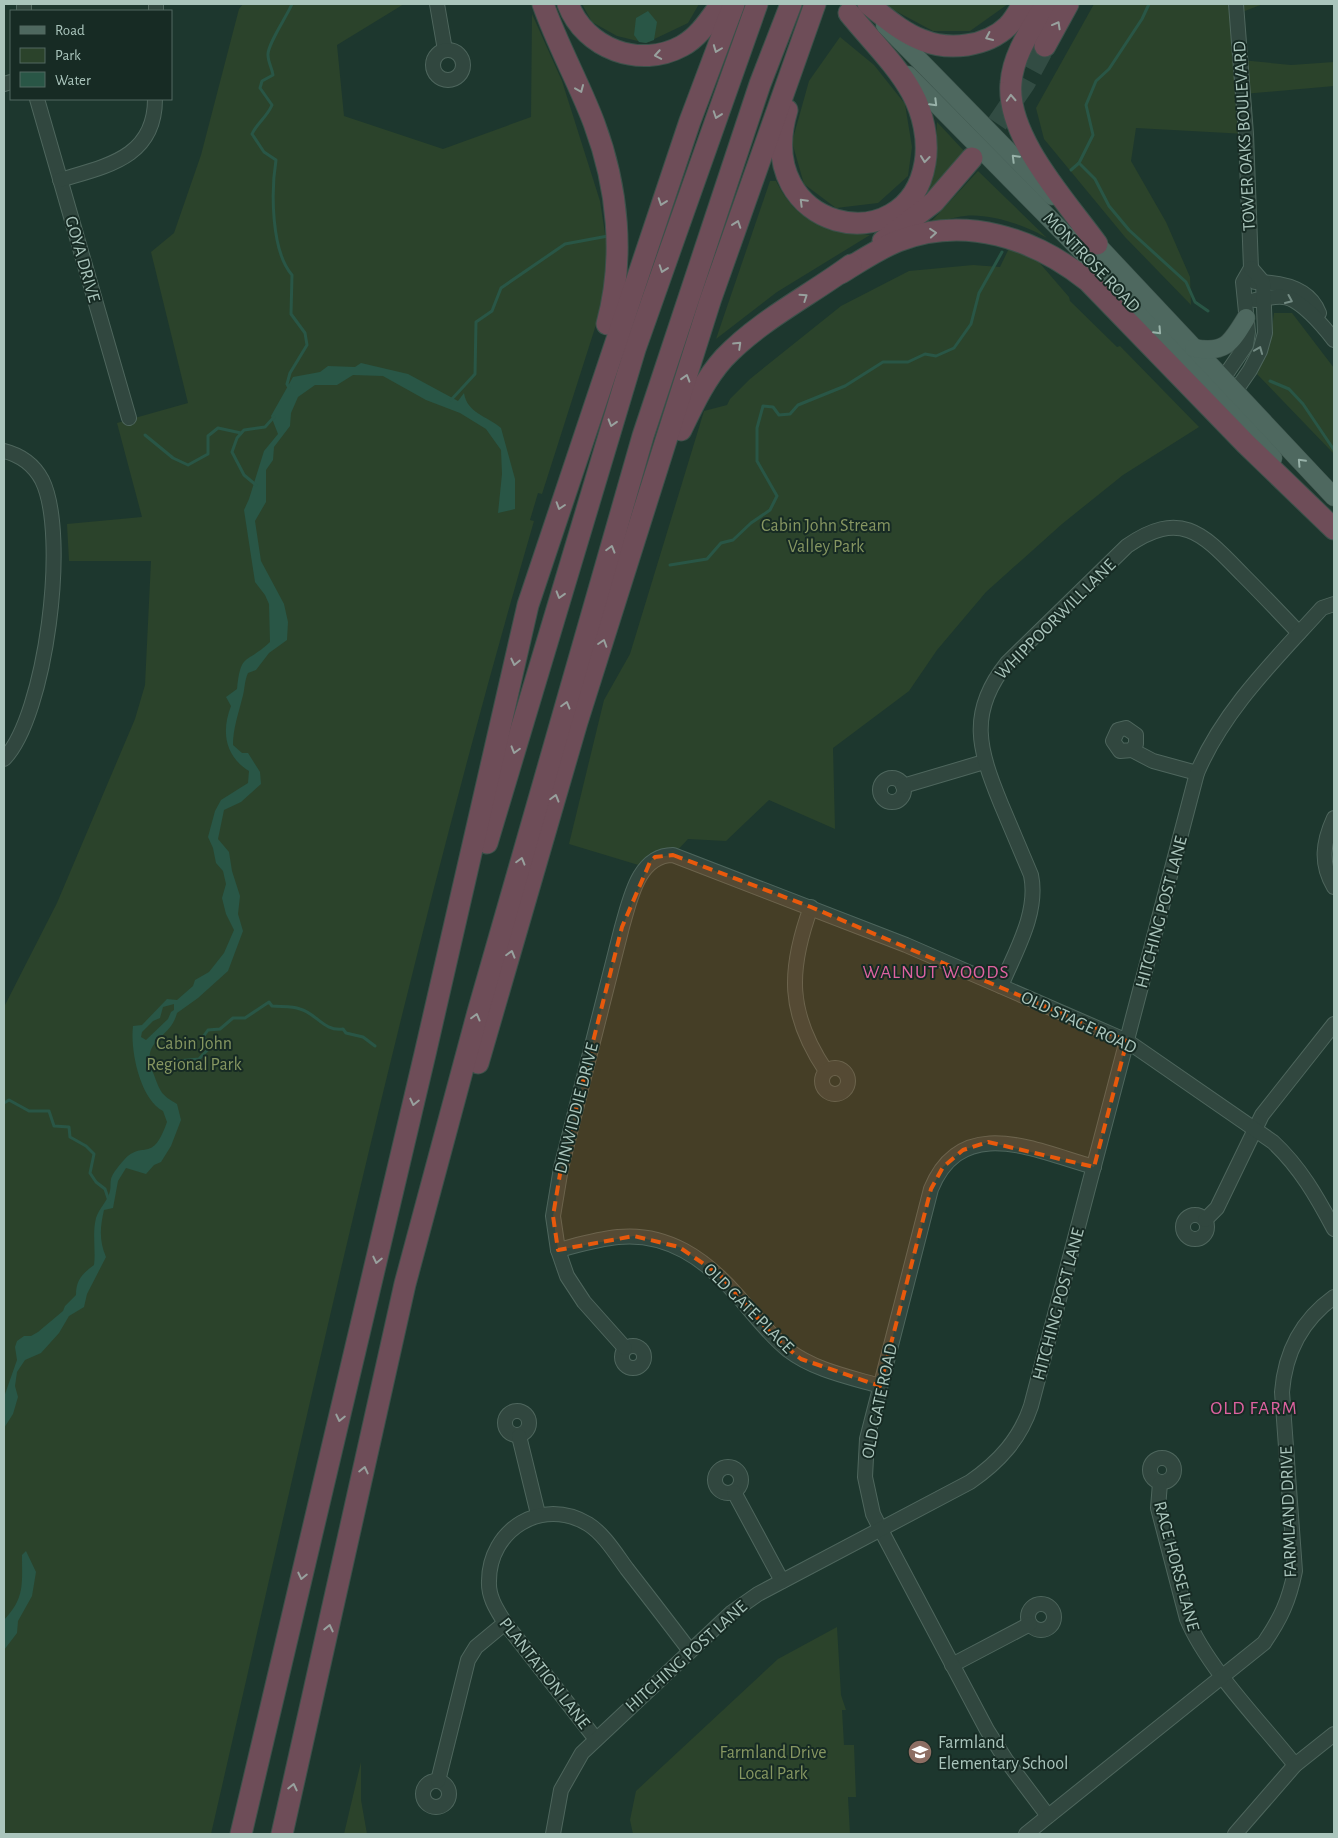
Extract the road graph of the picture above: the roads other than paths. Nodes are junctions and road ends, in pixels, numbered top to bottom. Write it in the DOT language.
graph roads {
  1 [pos="437,4"];
  2 [pos="543,4"];
  3 [pos="568,4"];
  4 [pos="721,4"];
  5 [pos="734,4"];
  6 [pos="757,4"];
  7 [pos="791,4"];
  8 [pos="1023,4"];
  9 [pos="1046,4"];
  10 [pos="1068,4"];
  11 [pos="1236,4"];
  12 [pos="856,6"];
  13 [pos="814,8"];
  14 [pos="1045,46"];
  15 [pos="445,50"];
  16 [pos="37,100"];
  17 [pos="155,100"];
  18 [pos="972,158"];
  19 [pos="60,180"];
  20 [pos="1097,244"];
  21 [pos="1251,268"];
  22 [pos="841,272"];
  23 [pos="1243,282"];
  24 [pos="1263,282"];
  25 [pos="1264,299"];
  26 [pos="1246,310"];
  27 [pos="1325,328"];
  28 [pos="1334,340"];
  29 [pos="1194,348"];
  30 [pos="1225,392"];
  31 [pos="130,418"];
  32 [pos="4,451"];
  33 [pos="571,472"];
  34 [pos="651,492"];
  35 [pos="1334,497"];
  36 [pos="1334,529"];
  37 [pos="1334,604"];
  38 [pos="1299,633"];
  39 [pos="1132,750"];
  40 [pos="4,759"];
  41 [pos="984,762"];
  42 [pos="1197,772"];
  43 [pos="903,786"];
  44 [pos="1334,818"];
  45 [pos="656,857"];
  46 [pos="1334,887"];
  47 [pos="811,907"];
  48 [pos="1001,986"];
  49 [pos="1334,1024"];
  50 [pos="1329,1041"];
  51 [pos="1127,1042"];
  52 [pos="426,1054"];
  53 [pos="826,1071"];
  54 [pos="1254,1129"];
  55 [pos="1094,1167"];
  56 [pos="1205,1220"];
  57 [pos="1334,1229"];
  58 [pos="558,1250"];
  59 [pos="406,1284"];
  60 [pos="1334,1297"];
  61 [pos="625,1348"];
  62 [pos="880,1386"];
  63 [pos="519,1436"];
  64 [pos="1160,1483"];
  65 [pos="734,1492"];
  66 [pos="538,1514"];
  67 [pos="881,1530"];
  68 [pos="782,1581"];
  69 [pos="505,1623"];
  70 [pos="1030,1624"];
  71 [pos="690,1651"];
  72 [pos="952,1665"];
  73 [pos="1223,1676"];
  74 [pos="1334,1734"];
  75 [pos="595,1738"];
  76 [pos="1295,1765"];
  77 [pos="438,1781"];
  78 [pos="1048,1816"];
  79 [pos="241,1834"];
  80 [pos="282,1834"];
  81 [pos="553,1834"];
  82 [pos="1026,1834"];
  83 [pos="1235,1834"];
  1 -- 15 [label="street"];
  2 -- 33 [label="highway, one-way"];
  4 -- 3 [label="highway, one-way"];
  5 -- 33 [label="highway, one-way"];
  6 -- 52 [label="highway, one-way"];
  59 -- 7 [label="highway, one-way"];
  8 -- 12 [label="highway, one-way"];
  20 -- 9 [label="highway, one-way"];
  14 -- 10 [label="highway, one-way"];
  11 -- 21 [label="street, TOWER OAKS BOULEVARD"];
  12 -- 13 [label="highway, one-way"];
  20 -- 12 [label="main road, MONTROSE ROAD, one-way"];
  12 -- 30 [label="main road, MONTROSE ROAD, one-way"];
  34 -- 13 [label="highway, one-way"];
  16 -- 19 [label="street, GOYA DRIVE"];
  17 -- 19 [label="street"];
  18 -- 22 [label="highway"];
  19 -- 31 [label="street, GOYA DRIVE"];
  20 -- 29 [label="main road, MONTROSE ROAD"];
  21 -- 23 [label="street"];
  21 -- 24 [label="street"];
  34 -- 22 [label="highway, one-way"];
  22 -- 36 [label="highway, one-way"];
  23 -- 24 [label="street"];
  23 -- 26 [label="street"];
  24 -- 25 [label="street"];
  24 -- 27 [label="street"];
  25 -- 26 [label="street"];
  25 -- 27 [label="street, one-way"];
  30 -- 25 [label="street, one-way"];
  26 -- 29 [label="main road"];
  26 -- 30 [label="street"];
  27 -- 28 [label="street"];
  29 -- 30 [label="main road, MONTROSE ROAD"];
  35 -- 30 [label="main road, MONTROSE ROAD, one-way"];
  30 -- 36 [label="main road, MONTROSE ROAD"];
  32 -- 40 [label="street"];
  33 -- 52 [label="highway, one-way"];
  59 -- 34 [label="highway, one-way"];
  37 -- 38 [label="street, HITCHING POST LANE"];
  38 -- 41 [label="street, WHIPPOORWILL LANE"];
  38 -- 42 [label="street, HITCHING POST LANE"];
  39 -- 42 [label="street"];
  41 -- 43 [label="street"];
  41 -- 48 [label="street, WHIPPOORWILL LANE"];
  42 -- 51 [label="street, HITCHING POST LANE"];
  44 -- 46 [label="street"];
  45 -- 47 [label="street, OLD STAGE ROAD"];
  45 -- 58 [label="street, DINWIDDIE DRIVE"];
  47 -- 48 [label="street, OLD STAGE ROAD"];
  47 -- 53 [label="street"];
  48 -- 51 [label="street, OLD STAGE ROAD"];
  49 -- 50 [label="street"];
  50 -- 54 [label="street"];
  51 -- 54 [label="street, OLD STAGE ROAD"];
  51 -- 55 [label="street, HITCHING POST LANE"];
  52 -- 79 [label="highway, one-way"];
  54 -- 56 [label="street"];
  54 -- 57 [label="street, OLD STAGE ROAD"];
  55 -- 62 [label="street, OLD GATE ROAD"];
  55 -- 67 [label="street, HITCHING POST LANE"];
  58 -- 61 [label="street, DINWIDDIE DRIVE"];
  58 -- 62 [label="street, OLD GATE PLACE"];
  80 -- 59 [label="highway, one-way"];
  60 -- 73 [label="street, FARMLAND DRIVE"];
  62 -- 67 [label="street, OLD GATE ROAD"];
  63 -- 66 [label="street"];
  64 -- 73 [label="street, RACE HORSE LANE"];
  65 -- 68 [label="street"];
  66 -- 69 [label="street, PLANTATION LANE"];
  66 -- 71 [label="street"];
  67 -- 68 [label="street, HITCHING POST LANE"];
  67 -- 72 [label="street, OLD GATE ROAD"];
  68 -- 71 [label="street, HITCHING POST LANE"];
  69 -- 75 [label="street, PLANTATION LANE"];
  69 -- 77 [label="street"];
  70 -- 72 [label="street"];
  71 -- 75 [label="street, HITCHING POST LANE"];
  72 -- 78 [label="street, OLD GATE ROAD"];
  73 -- 76 [label="street, RACE HORSE LANE"];
  73 -- 78 [label="street, FARMLAND DRIVE"];
  74 -- 76 [label="street"];
  75 -- 81 [label="street, HITCHING POST LANE"];
  76 -- 83 [label="street"];
  78 -- 82 [label="street, FARMLAND DRIVE"];
}
